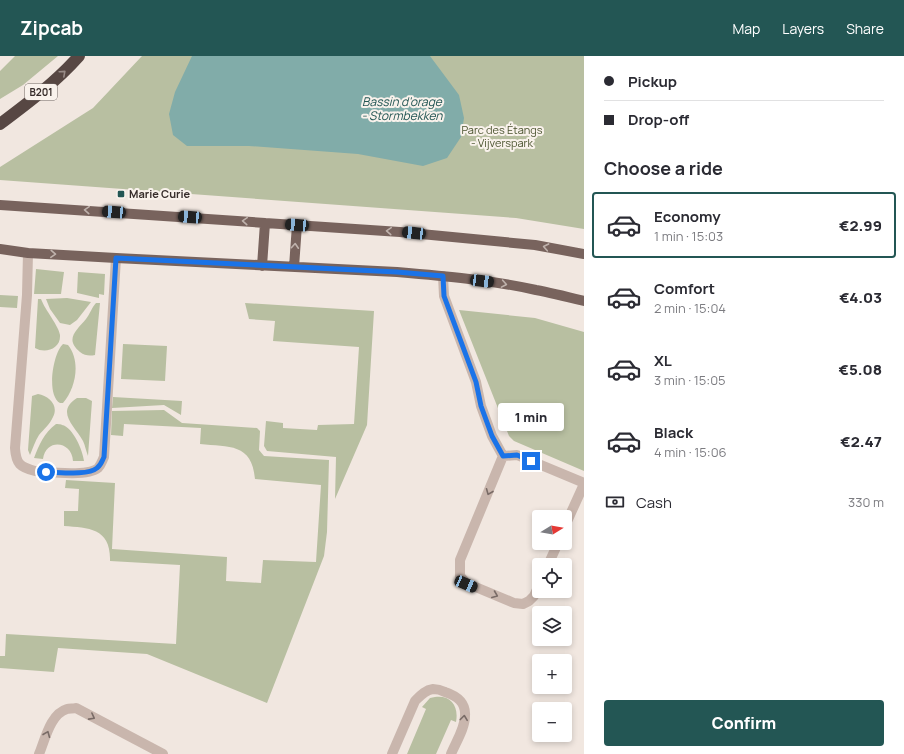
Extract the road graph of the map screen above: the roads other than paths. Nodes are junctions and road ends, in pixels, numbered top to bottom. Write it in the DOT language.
graph roads {
  1 [pos="79,56"];
  2 [pos="0,124"];
  3 [pos="0,205"];
  4 [pos="265,222"];
  5 [pos="297,225"];
  6 [pos="0,249"];
  7 [pos="28,253"];
  8 [pos="584,254"];
  9 [pos="116,258"];
  10 [pos="262,266"];
  11 [pos="294,267"];
  12 [pos="443,276"];
  13 [pos="584,301"];
  14 [pos="503,456"];
  15 [pos="584,484"];
  16 [pos="572,511"];
  17 [pos="532,598"];
  18 [pos="39,754"];
  19 [pos="163,754"];
  20 [pos="392,754"];
  21 [pos="451,754"];
  2 -- 1 [label="highway, B201, one-way"];
  4 -- 3 [label="main road, one-way"];
  4 -- 5 [label="main road"];
  4 -- 10 [label="main road"];
  8 -- 5 [label="main road, one-way"];
  11 -- 5 [label="main road, one-way"];
  6 -- 7 [label="main road"];
  7 -- 9 [label="main road, one-way"];
  7 -- 9 [label="street"];
  9 -- 10 [label="main road"];
  10 -- 11 [label="main road"];
  11 -- 12 [label="main road"];
  12 -- 13 [label="main road, one-way"];
  12 -- 14 [label="street"];
  14 -- 15 [label="street"];
  14 -- 17 [label="street, one-way"];
  15 -- 16 [label="street"];
  18 -- 19 [label="street, one-way"];
  21 -- 20 [label="street, one-way"];
}
